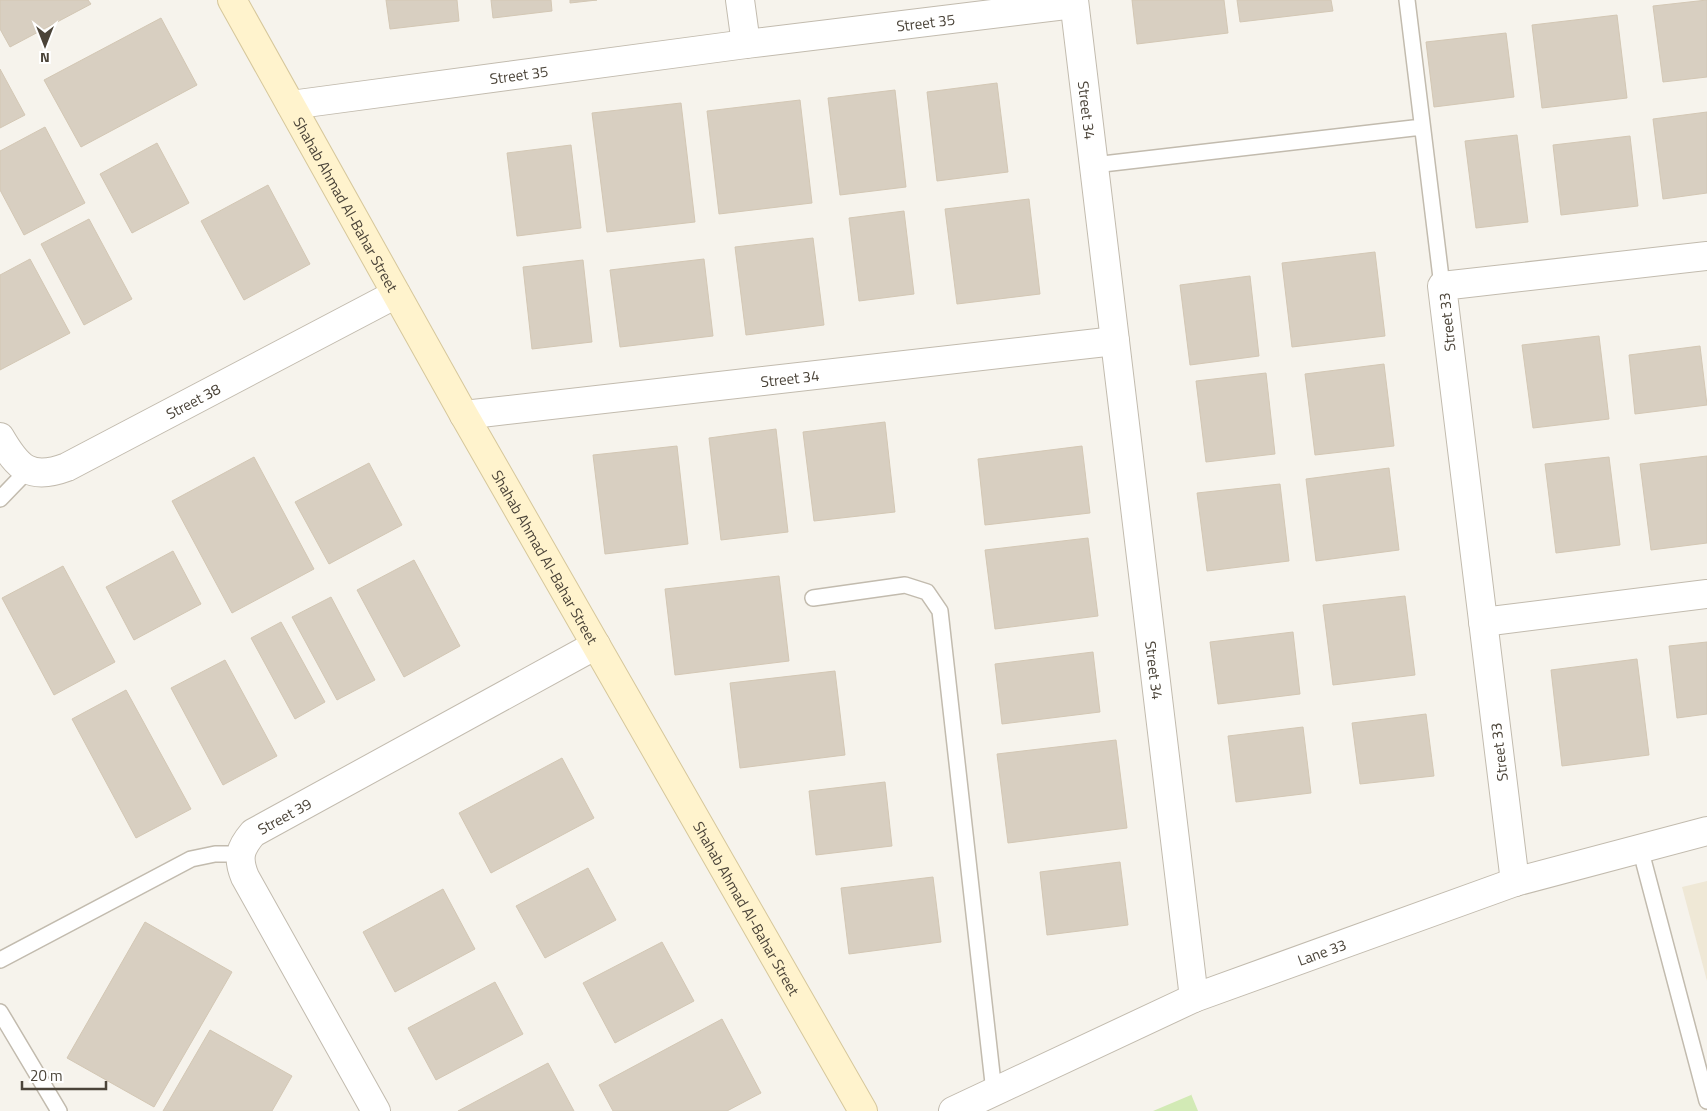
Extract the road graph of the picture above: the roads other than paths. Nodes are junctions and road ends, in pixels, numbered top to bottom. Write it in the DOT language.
graph roads {
  1 [pos="232,0"];
  2 [pos="740,0"];
  3 [pos="1407,0"];
  4 [pos="1074,2"];
  5 [pos="746,44"];
  6 [pos="291,105"];
  7 [pos="1422,128"];
  8 [pos="1094,165"];
  9 [pos="1707,256"];
  10 [pos="1442,286"];
  11 [pos="396,294"];
  12 [pos="1115,341"];
  13 [pos="464,415"];
  14 [pos="0,437"];
  15 [pos="27,471"];
  16 [pos="0,499"];
  17 [pos="1707,594"];
  18 [pos="813,598"];
  19 [pos="1483,622"];
  20 [pos="596,645"];
  21 [pos="1707,831"];
  22 [pos="1640,848"];
  23 [pos="240,854"];
  24 [pos="1515,882"];
  25 [pos="0,960"];
  26 [pos="1194,998"];
  27 [pos="0,1012"];
  28 [pos="994,1092"];
  29 [pos="1707,1100"];
  30 [pos="59,1111"];
  31 [pos="376,1111"];
  32 [pos="863,1111"];
  33 [pos="952,1111"];
  1 -- 6 [label="street, Shahab Ahmad Al-Bahar Street"];
  2 -- 5 [label="street"];
  3 -- 7 [label="lane"];
  4 -- 5 [label="street, Street 35"];
  4 -- 8 [label="street, Street 34"];
  5 -- 6 [label="street, Street 35"];
  6 -- 11 [label="street, Shahab Ahmad Al-Bahar Street"];
  7 -- 8 [label="lane"];
  7 -- 10 [label="lane"];
  8 -- 12 [label="street, Street 34"];
  9 -- 10 [label="street, Street 33"];
  10 -- 19 [label="street, Street 33"];
  11 -- 13 [label="street, Shahab Ahmad Al-Bahar Street"];
  11 -- 15 [label="street, Street 38"];
  12 -- 13 [label="street, Street 34"];
  12 -- 26 [label="street, Street 34"];
  13 -- 20 [label="street, Shahab Ahmad Al-Bahar Street"];
  14 -- 15 [label="street"];
  15 -- 16 [label="lane"];
  17 -- 19 [label="street"];
  18 -- 28 [label="lane"];
  19 -- 24 [label="street, Street 33"];
  20 -- 23 [label="street, Street 39"];
  20 -- 32 [label="street, Shahab Ahmad Al-Bahar Street"];
  21 -- 22 [label="street, Lane 33"];
  22 -- 24 [label="street, Lane 33"];
  22 -- 29 [label="lane"];
  23 -- 25 [label="lane"];
  23 -- 31 [label="street"];
  24 -- 26 [label="street, Lane 33"];
  26 -- 28 [label="street, Lane 33"];
  27 -- 30 [label="lane"];
  28 -- 33 [label="street, Lane 33"];
}
